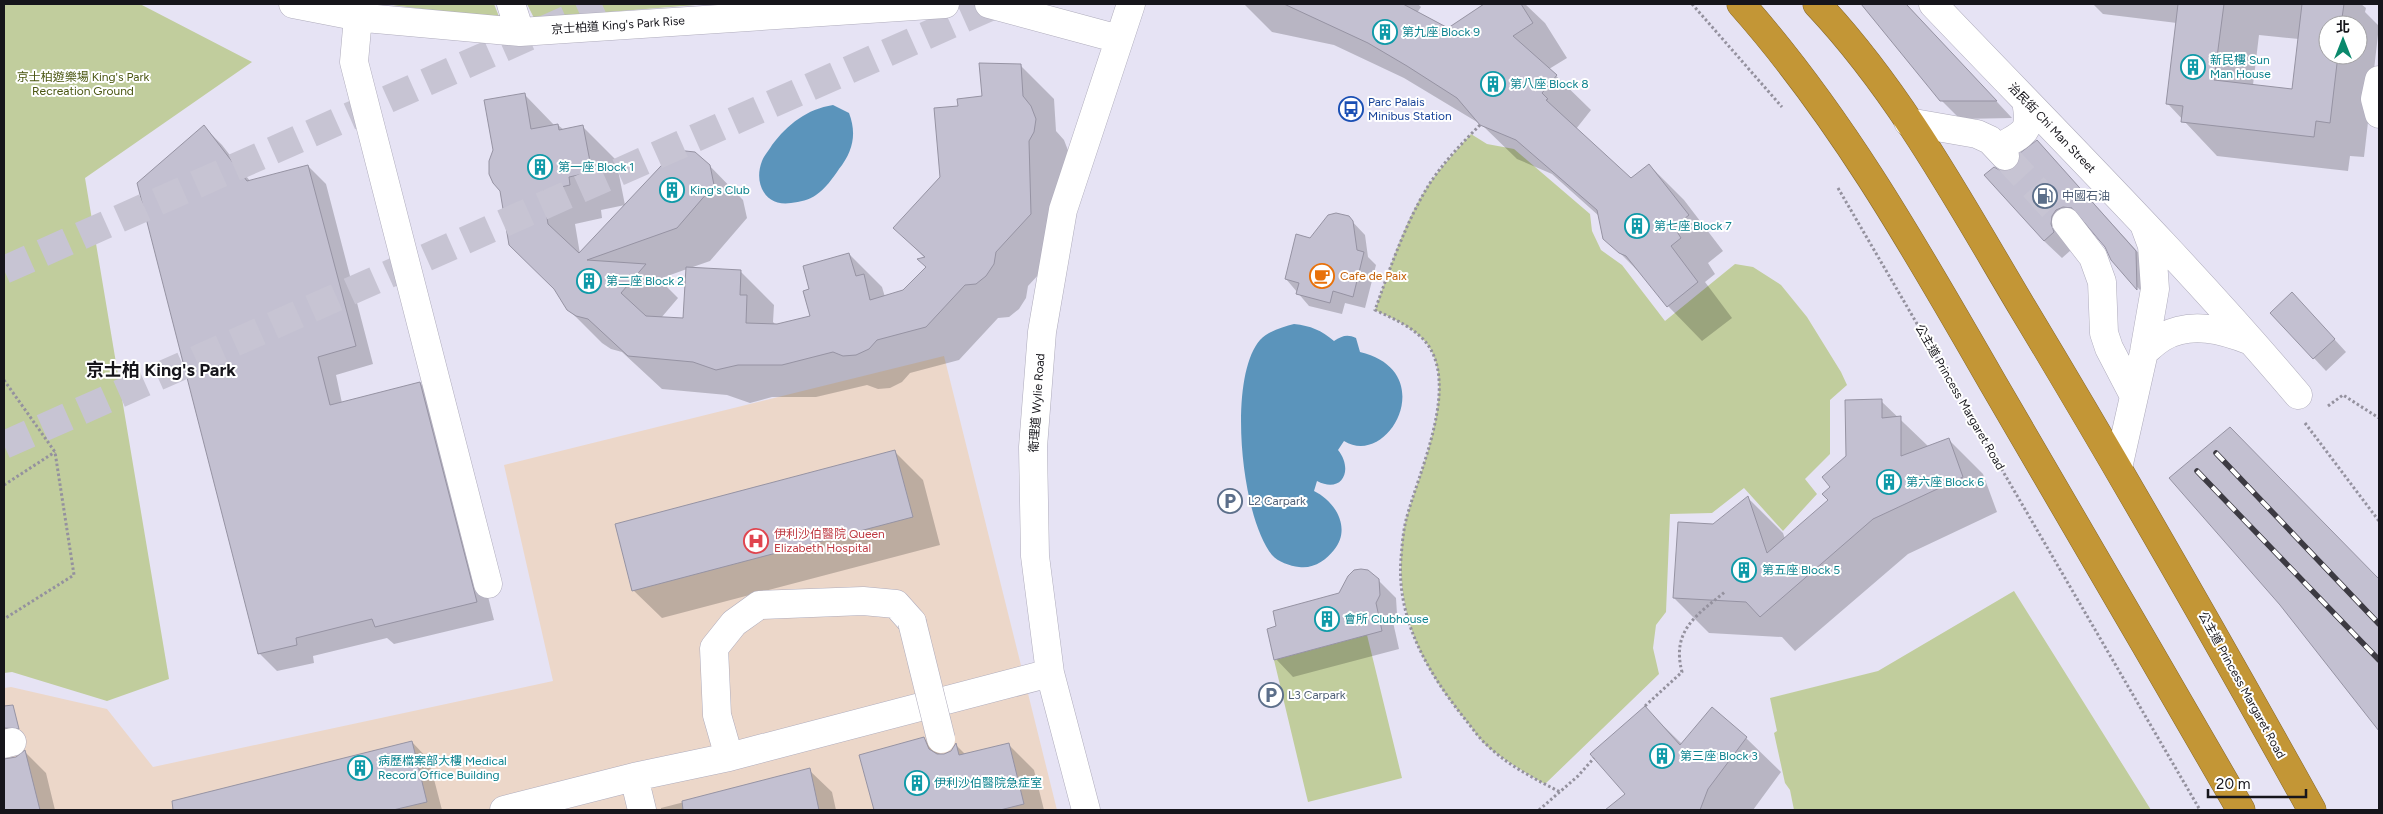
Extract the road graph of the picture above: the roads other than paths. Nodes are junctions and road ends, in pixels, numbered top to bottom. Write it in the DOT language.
graph roads {
  1 [pos="293,4"];
  2 [pos="511,4"];
  3 [pos="945,4"];
  4 [pos="990,4"];
  5 [pos="1132,4"];
  6 [pos="1741,4"];
  7 [pos="1817,4"];
  8 [pos="1934,4"];
  9 [pos="358,17"];
  10 [pos="520,32"];
  11 [pos="1119,39"];
  12 [pos="2379,80"];
  13 [pos="2026,101"];
  14 [pos="2379,114"];
  15 [pos="1908,122"];
  16 [pos="2066,222"];
  17 [pos="2142,222"];
  18 [pos="2254,342"];
  19 [pos="2144,352"];
  20 [pos="2298,395"];
  21 [pos="2134,396"];
  22 [pos="2118,468"];
  23 [pos="488,584"];
  24 [pos="1050,673"];
  25 [pos="941,739"];
  26 [pos="729,757"];
  27 [pos="634,777"];
  28 [pos="504,810"];
  29 [pos="642,810"];
  30 [pos="1086,810"];
  31 [pos="2241,810"];
  32 [pos="2312,810"];
  1 -- 9 [label="street, 京士柏道 King's Park Rise"];
  2 -- 10 [label="street"];
  3 -- 10 [label="street, 京士柏道 King's Park Rise"];
  4 -- 11 [label="street"];
  5 -- 11 [label="street, 衛理道 Wylie Road"];
  6 -- 31 [label="highway"];
  7 -- 15 [label="highway, 公主道 Princess Margaret Road"];
  8 -- 13 [label="street, 治民街 Chi Man Street"];
  9 -- 10 [label="street, 京士柏道 King's Park Rise"];
  9 -- 23 [label="street"];
  11 -- 24 [label="street, 衛理道 Wylie Road"];
  12 -- 14 [label="street"];
  13 -- 15 [label="street"];
  13 -- 17 [label="street, 治民街 Chi Man Street"];
  15 -- 22 [label="highway, 公主道 Princess Margaret Road"];
  16 -- 21 [label="street"];
  17 -- 18 [label="street"];
  17 -- 19 [label="street, 治民街 Chi Man Street"];
  18 -- 19 [label="street"];
  18 -- 20 [label="street"];
  19 -- 21 [label="street, 治民街 Chi Man Street"];
  21 -- 22 [label="street, 治民街 Chi Man Street"];
  22 -- 32 [label="highway, 公主道 Princess Margaret Road"];
  24 -- 26 [label="street"];
  24 -- 30 [label="street, 衛理道 Wylie Road"];
  25 -- 26 [label="street, bridge"];
  26 -- 27 [label="street"];
  27 -- 28 [label="street"];
  27 -- 29 [label="street"];
}
